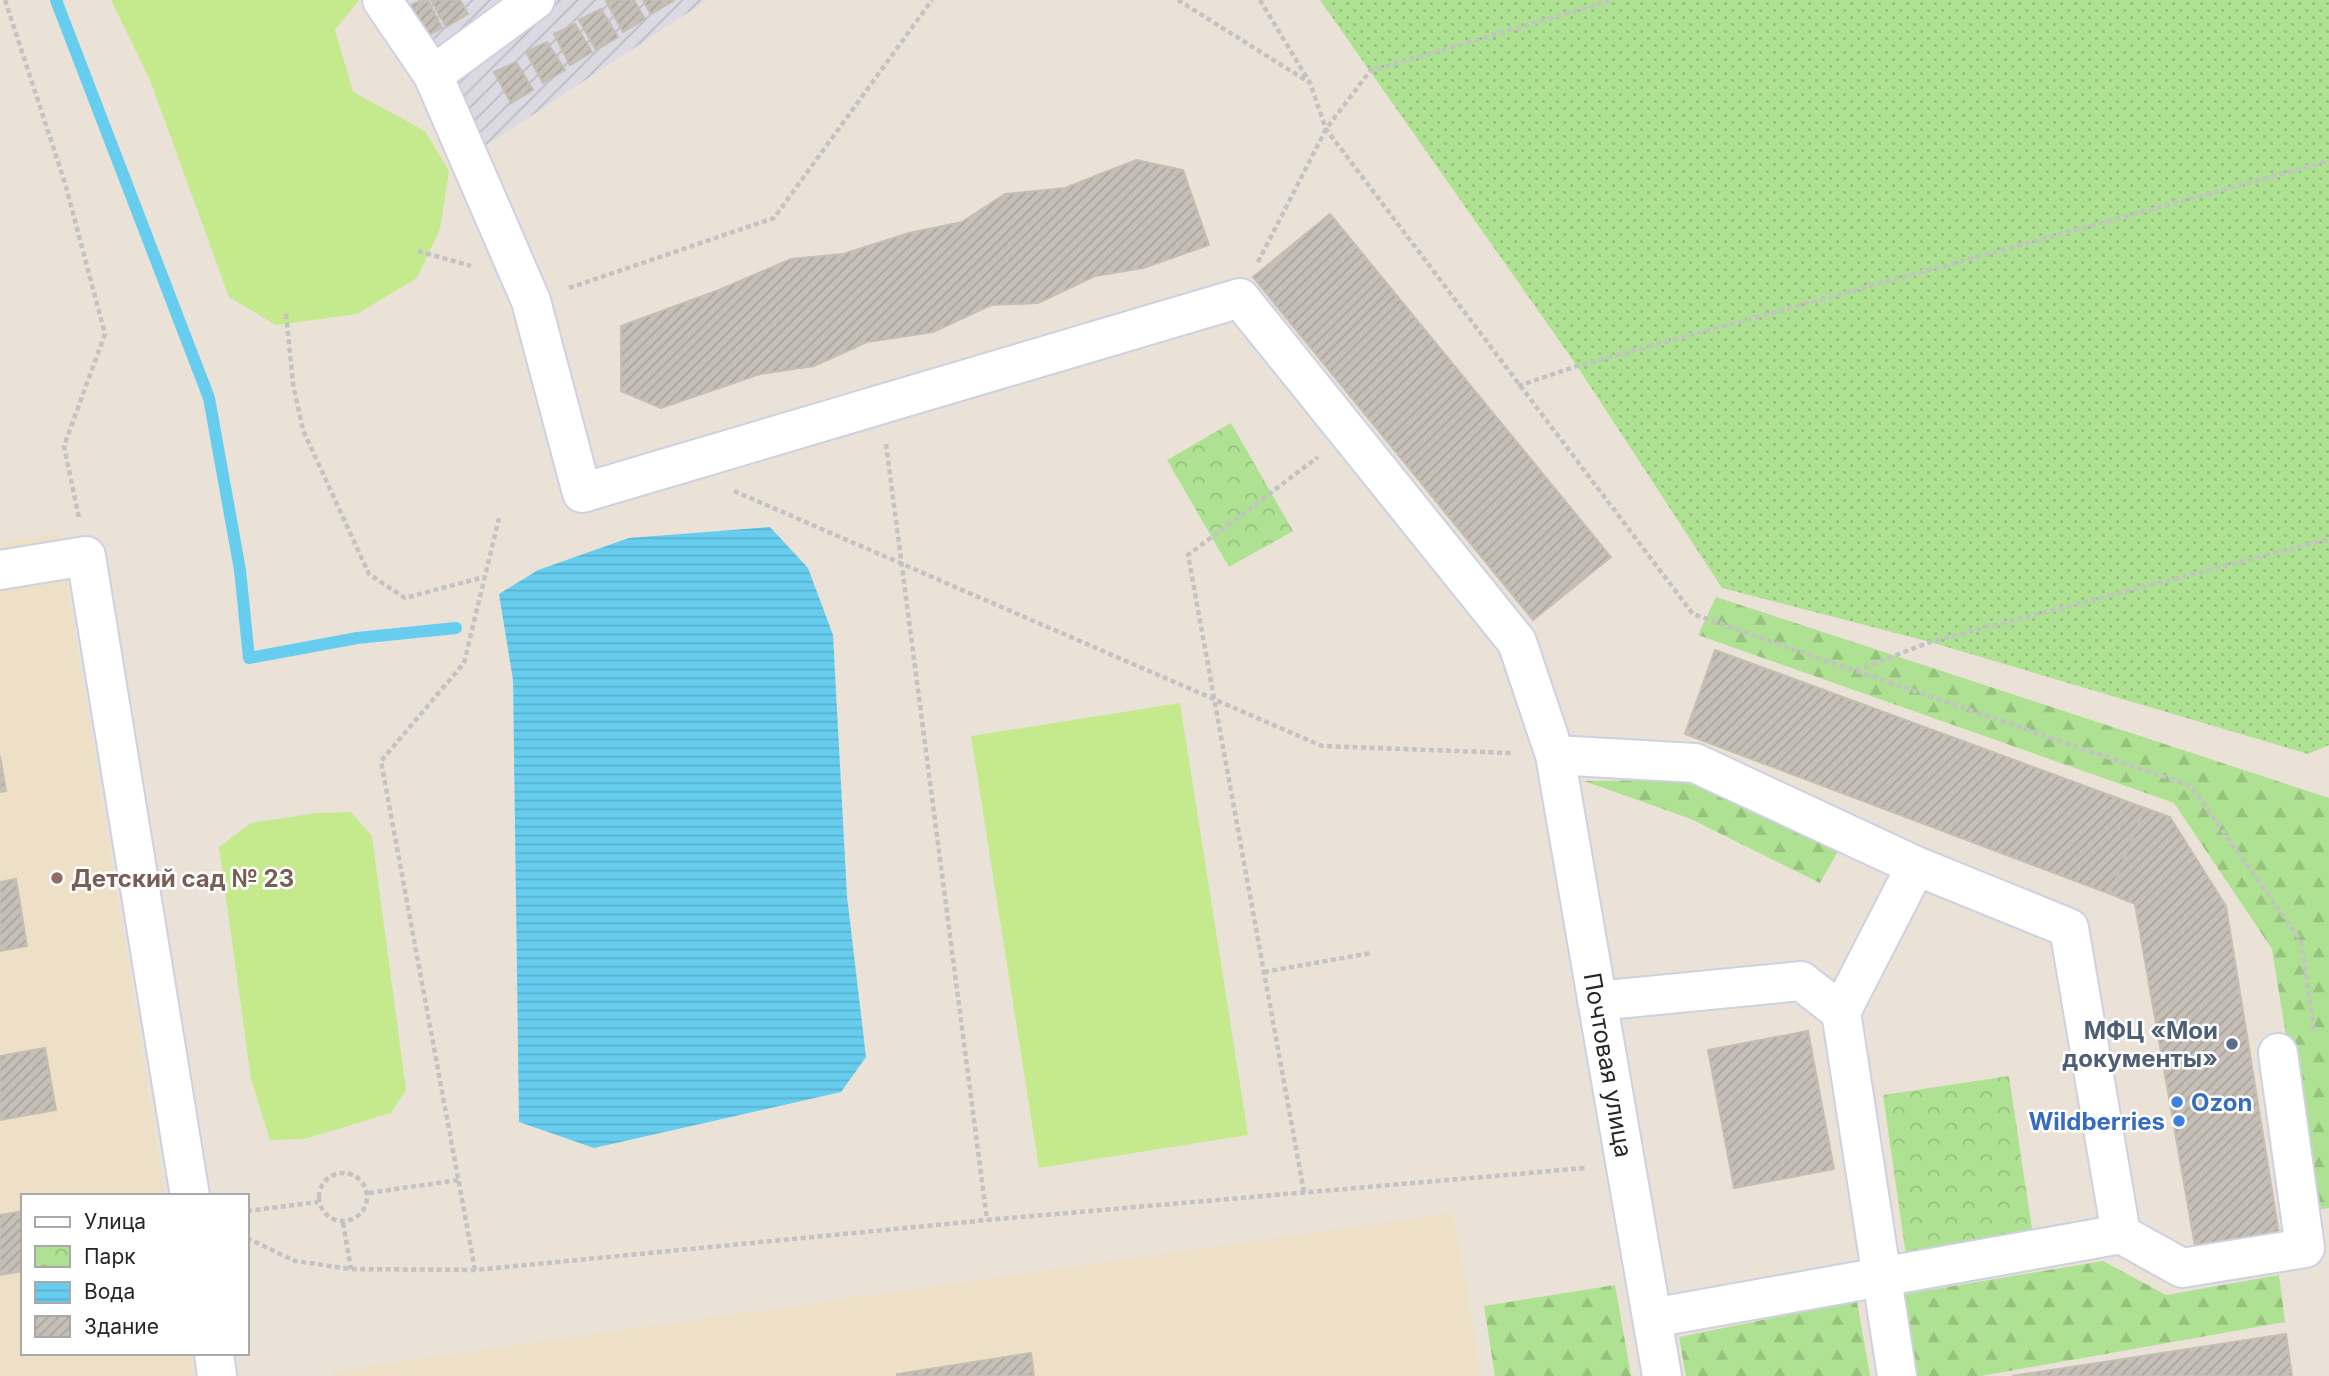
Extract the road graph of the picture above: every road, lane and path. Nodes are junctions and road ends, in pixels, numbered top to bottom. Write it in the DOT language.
graph roads {
  1 [pos="5,0"];
  2 [pos="382,0"];
  3 [pos="535,0"];
  4 [pos="932,0"];
  5 [pos="1178,0"];
  6 [pos="1260,0"];
  7 [pos="1613,0"];
  8 [pos="433,75"];
  9 [pos="1310,83"];
  10 [pos="1326,129"];
  11 [pos="2329,161"];
  12 [pos="1240,298"];
  13 [pos="531,301"];
  14 [pos="286,314"];
  15 [pos="1518,386"];
  16 [pos="880,405"];
  17 [pos="1349,433"];
  18 [pos="676,466"];
  19 [pos="499,518"];
  20 [pos="2329,539"];
  21 [pos="86,556"];
  22 [pos="902,564"];
  23 [pos="0,570"];
  24 [pos="485,576"];
  25 [pos="1855,671"];
  26 [pos="1216,700"];
  27 [pos="1555,755"];
  28 [pos="1916,866"];
  29 [pos="1371,953"];
  30 [pos="1264,972"];
  31 [pos="1597,1001"];
  32 [pos="1840,1012"];
  33 [pos="2314,1034"];
  34 [pos="2278,1053"];
  35 [pos="1626,1165"];
  36 [pos="458,1180"];
  37 [pos="1304,1192"];
  38 [pos="368,1193"];
  39 [pos="190,1194"];
  40 [pos="318,1202"];
  41 [pos="248,1211"];
  42 [pos="986,1220"];
  43 [pos="343,1223"];
  44 [pos="2122,1234"];
  45 [pos="248,1238"];
  46 [pos="351,1269"];
  47 [pos="475,1270"];
  48 [pos="1882,1278"];
  49 [pos="1652,1318"];
  50 [pos="214,1355"];
  51 [pos="217,1376"];
  52 [pos="1662,1376"];
  53 [pos="1897,1376"];
  1 -- 21 [label="path"];
  2 -- 8 [label="street"];
  3 -- 8 [label="street"];
  4 -- 13 [label="path"];
  5 -- 9 [label="path"];
  6 -- 9 [label="path"];
  7 -- 10 [label="path"];
  8 -- 13 [label="street"];
  9 -- 10 [label="path"];
  10 -- 12 [label="path"];
  10 -- 15 [label="path"];
  11 -- 15 [label="path"];
  12 -- 16 [label="street"];
  12 -- 17 [label="street, Почтовая улица"];
  13 -- 18 [label="street"];
  14 -- 24 [label="path"];
  15 -- 25 [label="path"];
  16 -- 18 [label="street"];
  16 -- 22 [label="path"];
  17 -- 26 [label="path"];
  17 -- 27 [label="street, Почтовая улица"];
  18 -- 22 [label="path"];
  19 -- 24 [label="path"];
  20 -- 25 [label="path"];
  21 -- 23 [label="street"];
  21 -- 39 [label="street"];
  22 -- 26 [label="path"];
  22 -- 42 [label="path"];
  24 -- 36 [label="path"];
  25 -- 33 [label="path"];
  26 -- 27 [label="path"];
  26 -- 30 [label="path"];
  27 -- 28 [label="street"];
  27 -- 31 [label="street, Почтовая улица"];
  28 -- 32 [label="street"];
  28 -- 44 [label="street"];
  29 -- 30 [label="path"];
  30 -- 37 [label="path"];
  31 -- 32 [label="street"];
  31 -- 35 [label="street, Почтовая улица"];
  32 -- 48 [label="street"];
  34 -- 44 [label="street"];
  35 -- 37 [label="path"];
  35 -- 49 [label="street, Почтовая улица"];
  36 -- 38 [label="path"];
  36 -- 47 [label="path"];
  37 -- 42 [label="path"];
  38 -- 40 [label="path"];
  38 -- 43 [label="path"];
  40 -- 41 [label="path"];
  40 -- 43 [label="path"];
  42 -- 47 [label="path"];
  43 -- 46 [label="path"];
  44 -- 48 [label="street"];
  45 -- 46 [label="path"];
  46 -- 47 [label="path"];
  48 -- 49 [label="street"];
  48 -- 53 [label="street"];
  49 -- 52 [label="street, Почтовая улица"];
  50 -- 51 [label="street"];
}
